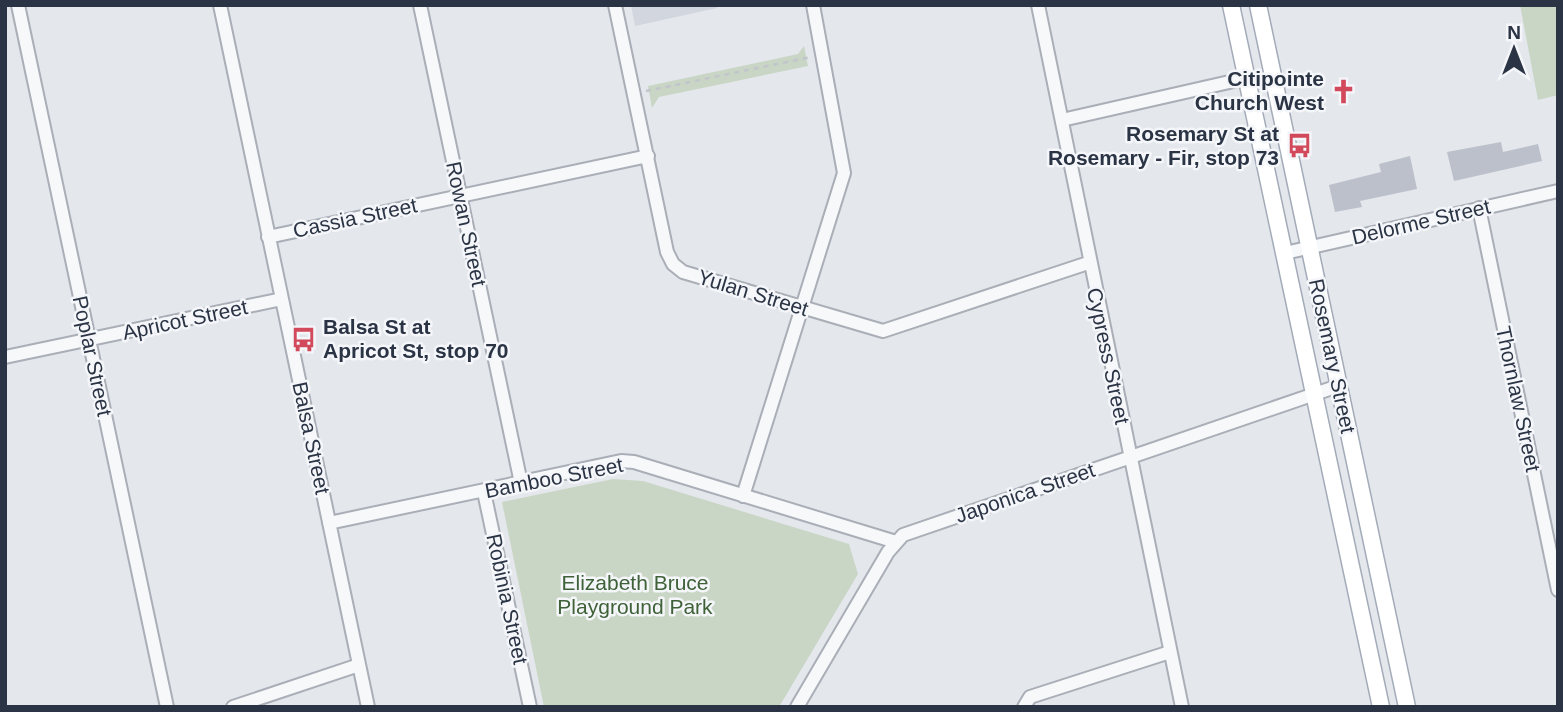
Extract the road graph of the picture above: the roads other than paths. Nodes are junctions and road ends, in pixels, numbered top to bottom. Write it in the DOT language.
graph roads {
  1 [pos="18,5"];
  2 [pos="220,5"];
  3 [pos="420,5"];
  4 [pos="615,5"];
  5 [pos="813,5"];
  6 [pos="1038,5"];
  7 [pos="1231,5"];
  8 [pos="1258,5"];
  9 [pos="1247,78"];
  10 [pos="1062,120"];
  11 [pos="648,156"];
  12 [pos="1558,191"];
  13 [pos="460,195"];
  14 [pos="1479,208"];
  15 [pos="268,237"];
  16 [pos="1309,247"];
  17 [pos="1285,253"];
  18 [pos="1088,263"];
  19 [pos="282,299"];
  20 [pos="800,308"];
  21 [pos="89,341"];
  22 [pos="5,358"];
  23 [pos="1338,386"];
  24 [pos="1314,394"];
  25 [pos="1130,457"];
  26 [pos="521,483"];
  27 [pos="484,492"];
  28 [pos="743,496"];
  29 [pos="329,523"];
  30 [pos="896,542"];
  31 [pos="1558,590"];
  32 [pos="1170,652"];
  33 [pos="359,665"];
  34 [pos="167,707"];
  35 [pos="233,707"];
  36 [pos="368,707"];
  37 [pos="530,707"];
  38 [pos="797,707"];
  39 [pos="1024,707"];
  40 [pos="1182,707"];
  41 [pos="1381,707"];
  42 [pos="1407,707"];
  1 -- 21 [label="street, Poplar Street"];
  2 -- 15 [label="street, Balsa Street"];
  3 -- 13 [label="street, Rowan Street"];
  4 -- 11 [label="street, Yulan Street"];
  5 -- 20 [label="street"];
  6 -- 10 [label="street, Cypress Street"];
  7 -- 9 [label="main road, Rosemary Street"];
  8 -- 16 [label="main road, Rosemary Street"];
  9 -- 10 [label="street"];
  9 -- 17 [label="main road, Rosemary Street"];
  10 -- 18 [label="street, Cypress Street"];
  11 -- 13 [label="street, Cassia Street"];
  11 -- 20 [label="street, Yulan Street"];
  12 -- 14 [label="street, Delorme Street"];
  13 -- 15 [label="street, Cassia Street"];
  13 -- 26 [label="street, Rowan Street"];
  14 -- 16 [label="street, Delorme Street"];
  14 -- 31 [label="street, Thornlaw Street"];
  15 -- 19 [label="street, Balsa Street"];
  16 -- 17 [label="street, Delorme Street"];
  16 -- 23 [label="main road, Rosemary Street"];
  17 -- 24 [label="main road, Rosemary Street"];
  18 -- 20 [label="street, Yulan Street"];
  18 -- 25 [label="street, Cypress Street"];
  19 -- 21 [label="street, Apricot Street"];
  19 -- 29 [label="street, Balsa Street"];
  20 -- 28 [label="street"];
  21 -- 22 [label="street, Apricot Street"];
  21 -- 34 [label="street, Poplar Street"];
  23 -- 24 [label="street, Japonica Street"];
  23 -- 42 [label="main road, Rosemary Street"];
  24 -- 25 [label="street, Japonica Street"];
  24 -- 41 [label="main road, Rosemary Street"];
  25 -- 30 [label="street, Japonica Street"];
  25 -- 32 [label="street, Cypress Street"];
  26 -- 27 [label="street, Bamboo Street"];
  26 -- 28 [label="street, Bamboo Street"];
  27 -- 29 [label="street, Bamboo Street"];
  27 -- 37 [label="street, Robinia Street"];
  28 -- 30 [label="street, Bamboo Street"];
  29 -- 33 [label="street, Balsa Street"];
  30 -- 38 [label="street"];
  32 -- 39 [label="street"];
  32 -- 40 [label="street, Cypress Street"];
  33 -- 35 [label="street"];
  33 -- 36 [label="street, Balsa Street"];
}
